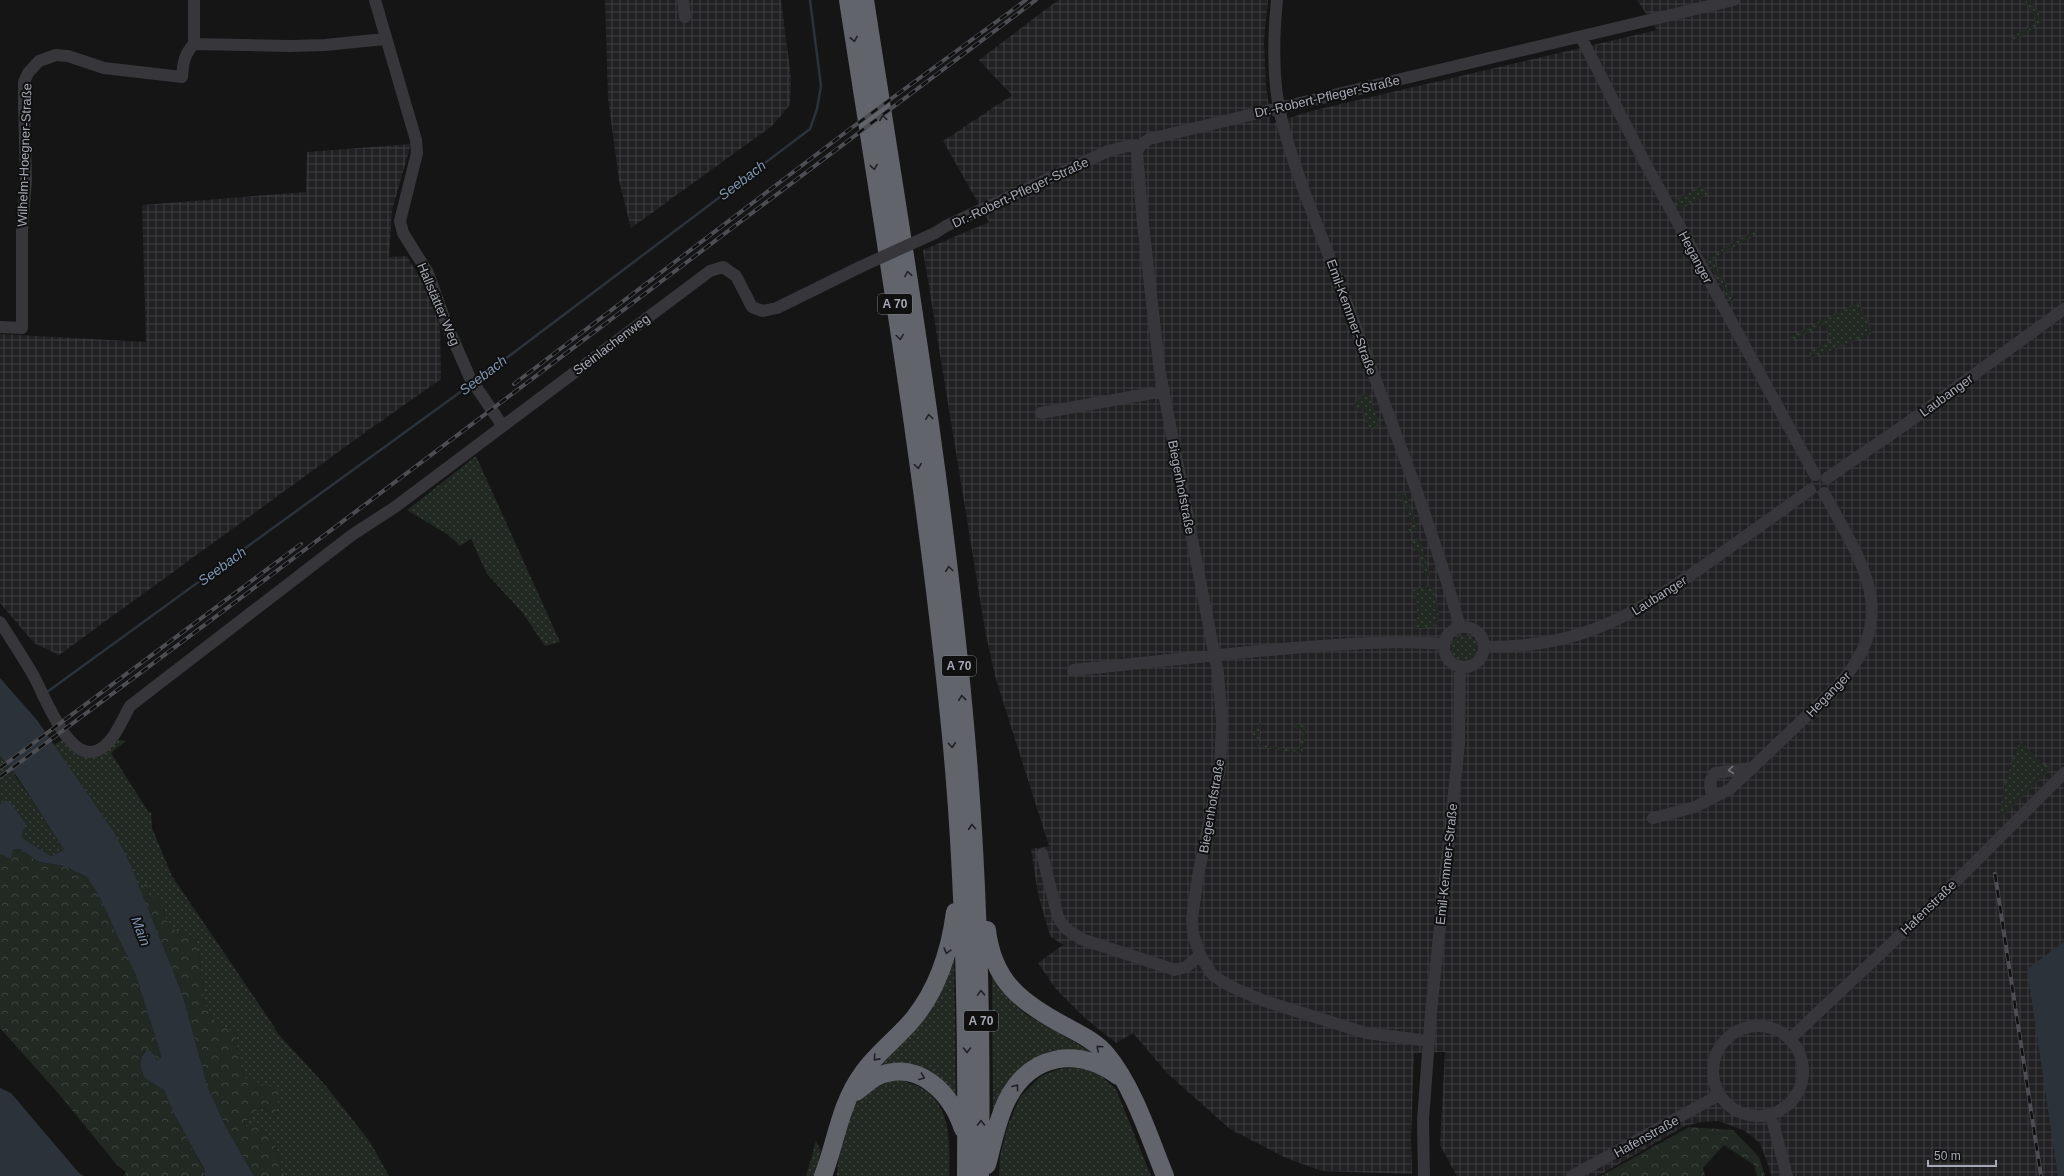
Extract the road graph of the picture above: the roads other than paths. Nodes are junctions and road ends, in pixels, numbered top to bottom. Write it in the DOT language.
graph roads {
  1 [pos="194,0"];
  2 [pos="375,0"];
  3 [pos="683,0"];
  4 [pos="848,0"];
  5 [pos="864,0"];
  6 [pos="1277,0"];
  7 [pos="1734,0"];
  8 [pos="685,17"];
  9 [pos="1581,37"];
  10 [pos="385,39"];
  11 [pos="194,44"];
  12 [pos="1280,106"];
  13 [pos="1140,146"];
  14 [pos="723,267"];
  15 [pos="2064,309"];
  16 [pos="0,328"];
  17 [pos="1164,391"];
  18 [pos="1041,413"];
  19 [pos="502,425"];
  20 [pos="1814,475"];
  21 [pos="1827,478"];
  22 [pos="1810,490"];
  23 [pos="1824,493"];
  24 [pos="0,622"];
  25 [pos="1460,627"];
  26 [pos="1444,644"];
  27 [pos="1484,647"];
  28 [pos="1214,655"];
  29 [pos="1460,667"];
  30 [pos="1073,670"];
  31 [pos="1752,768"];
  32 [pos="2064,773"];
  33 [pos="1713,798"];
  34 [pos="1653,818"];
  35 [pos="1042,854"];
  36 [pos="968,869"];
  37 [pos="1200,955"];
  38 [pos="1790,1039"];
  39 [pos="1429,1041"];
  40 [pos="1122,1079"];
  41 [pos="1719,1095"];
  42 [pos="850,1098"];
  43 [pos="1771,1115"];
  44 [pos="966,1141"];
  45 [pos="825,1173"];
  46 [pos="1425,1173"];
  47 [pos="966,1176"];
  48 [pos="980,1176"];
  49 [pos="985,1176"];
  50 [pos="1165,1176"];
  51 [pos="1572,1176"];
  52 [pos="1787,1176"];
  1 -- 11 [label="street"];
  2 -- 10 [label="street, Hallstätter Weg"];
  3 -- 8 [label="street"];
  4 -- 36 [label="highway, A 70, one-way"];
  36 -- 5 [label="highway, A 70, one-way"];
  6 -- 12 [label="street, Emil-Kemmer-Straße"];
  7 -- 9 [label="street, Dr.-Robert-Pfleger-Straße"];
  9 -- 12 [label="street, Dr.-Robert-Pfleger-Straße"];
  9 -- 20 [label="street, Heganger"];
  10 -- 11 [label="street"];
  10 -- 19 [label="street, Hallstätter Weg"];
  11 -- 16 [label="street, Wilhelm-Hoegner-Straße"];
  12 -- 13 [label="street, Dr.-Robert-Pfleger-Straße"];
  12 -- 25 [label="street, Emil-Kemmer-Straße"];
  13 -- 14 [label="street, Dr.-Robert-Pfleger-Straße, bridge"];
  13 -- 17 [label="street, Biegenhofstraße"];
  14 -- 19 [label="street, Steinlachenweg"];
  15 -- 21 [label="street, Laubanger"];
  17 -- 18 [label="street"];
  17 -- 28 [label="street, Biegenhofstraße"];
  19 -- 24 [label="street, Steinlachenweg"];
  20 -- 21 [label="street"];
  20 -- 22 [label="street"];
  21 -- 23 [label="street"];
  22 -- 23 [label="street"];
  22 -- 27 [label="street, Laubanger"];
  23 -- 31 [label="street, Heganger"];
  25 -- 26 [label="street"];
  25 -- 27 [label="street"];
  26 -- 28 [label="street"];
  26 -- 29 [label="street"];
  27 -- 29 [label="street"];
  28 -- 30 [label="street"];
  28 -- 37 [label="street, Biegenhofstraße"];
  29 -- 39 [label="street, Emil-Kemmer-Straße"];
  31 -- 33 [label="street, Heganger"];
  31 -- 33 [label="street, one-way"];
  32 -- 38 [label="street, Hafenstraße"];
  33 -- 34 [label="street, Heganger"];
  35 -- 37 [label="street"];
  40 -- 36 [label="highway, one-way"];
  36 -- 42 [label="highway, one-way"];
  36 -- 44 [label="highway, A 70, one-way"];
  48 -- 36 [label="highway, A 70, one-way"];
  37 -- 39 [label="street, Biegenhofstraße"];
  38 -- 41 [label="street"];
  38 -- 43 [label="street"];
  39 -- 46 [label="street, Emil-Kemmer-Straße"];
  49 -- 40 [label="highway, one-way"];
  40 -- 50 [label="highway"];
  41 -- 43 [label="street"];
  41 -- 51 [label="street, Hafenstraße"];
  42 -- 44 [label="highway, one-way"];
  42 -- 45 [label="highway"];
  43 -- 52 [label="street"];
  44 -- 47 [label="highway, A 70"];
}
